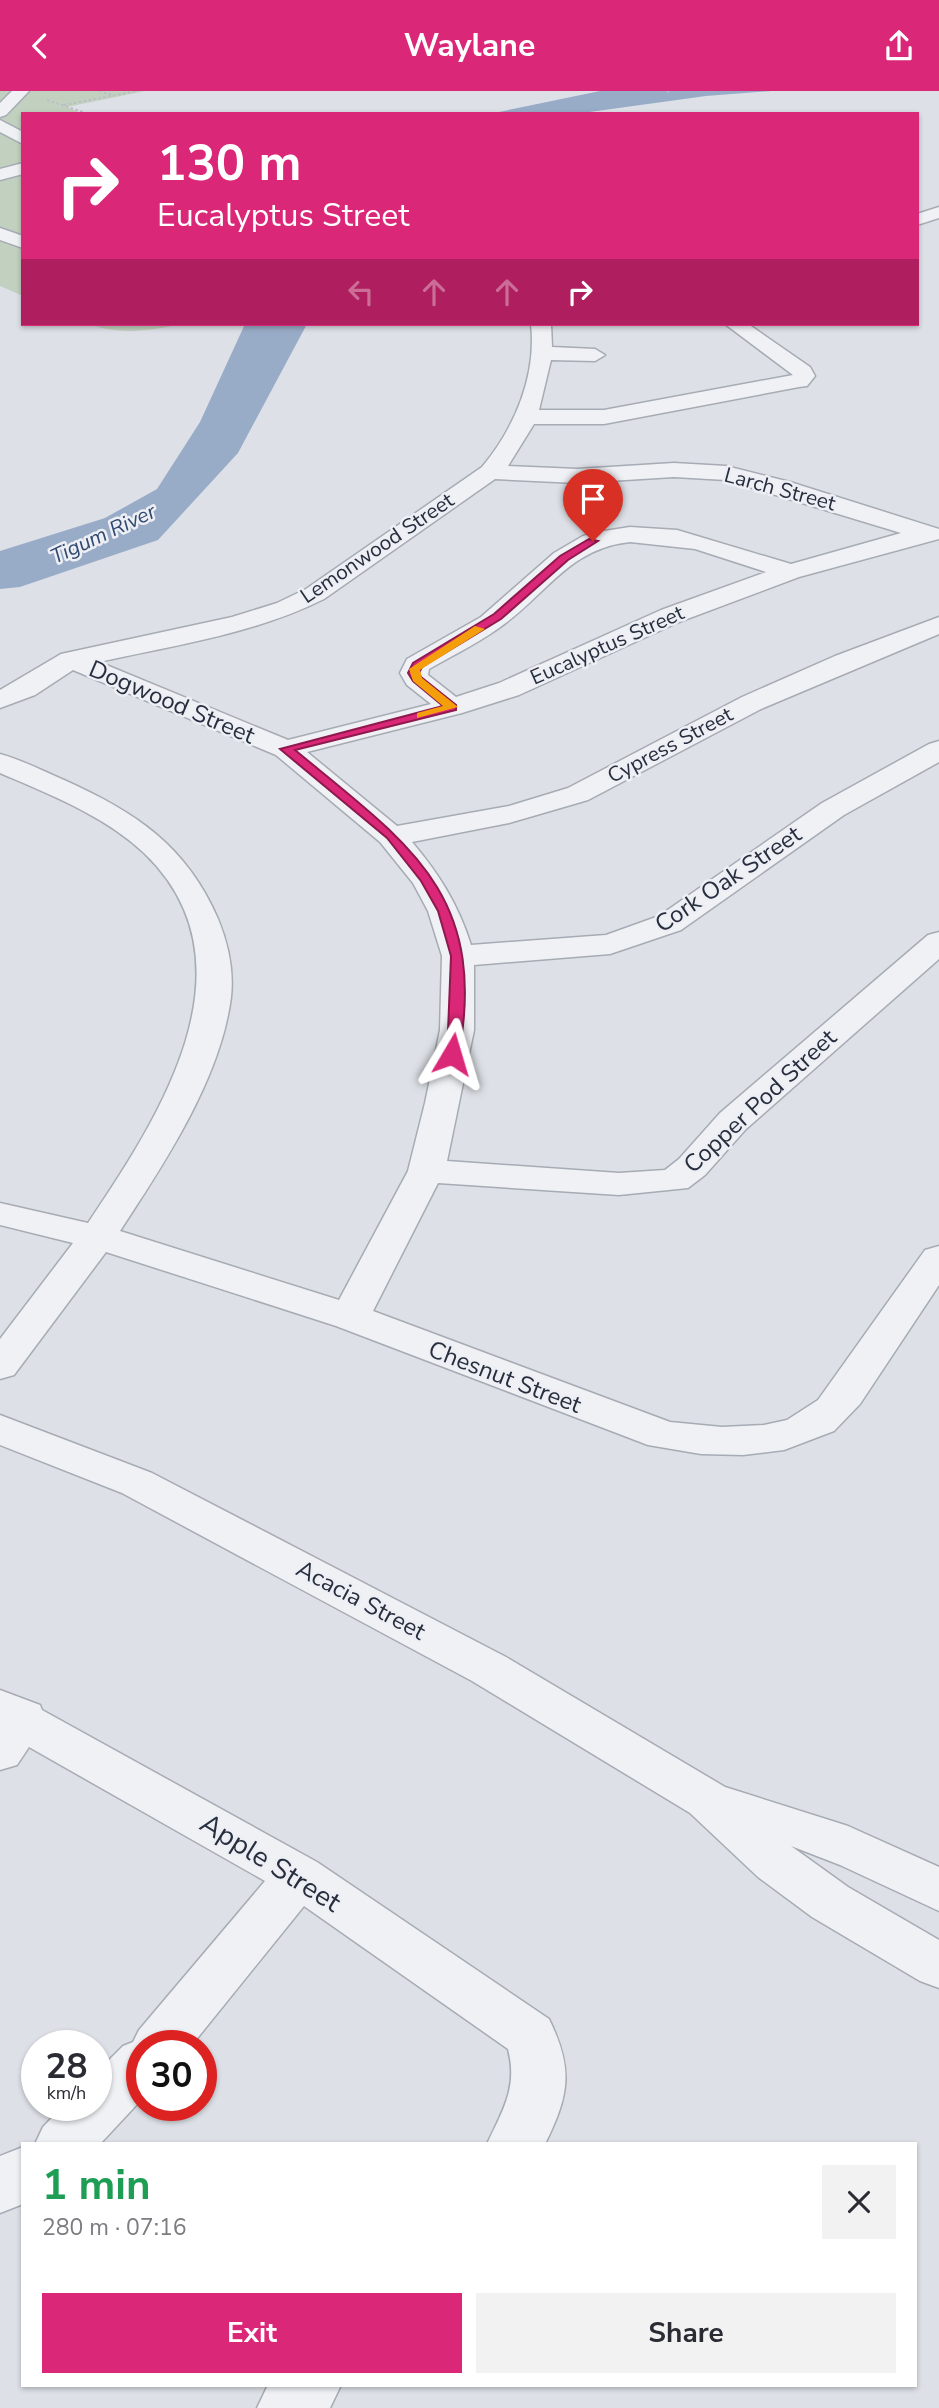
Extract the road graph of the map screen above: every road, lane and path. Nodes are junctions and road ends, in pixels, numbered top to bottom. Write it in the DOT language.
graph roads {
  1 [pos="99,91"];
  2 [pos="137,91"];
  3 [pos="20,92"];
  4 [pos="114,96"];
  5 [pos="64,105"];
  6 [pos="0,112"];
  7 [pos="83,112"];
  8 [pos="21,169"];
  9 [pos="0,175"];
  10 [pos="939,212"];
  11 [pos="919,219"];
  12 [pos="0,234"];
  13 [pos="21,240"];
  14 [pos="542,326"];
  15 [pos="738,326"];
  16 [pos="541,353"];
  17 [pos="595,355"];
  18 [pos="524,417"];
  19 [pos="490,472"];
  20 [pos="932,535"];
  21 [pos="790,572"];
  22 [pos="939,625"];
  23 [pos="71,660"];
  24 [pos="0,700"];
  25 [pos="452,707"];
  26 [pos="286,749"];
  27 [pos="939,750"];
  28 [pos="0,764"];
  29 [pos="391,836"];
  30 [pos="939,942"];
  31 [pos="458,956"];
  32 [pos="426,1171"];
  33 [pos="0,1214"];
  34 [pos="99,1237"];
  35 [pos="939,1258"];
  36 [pos="350,1317"];
  37 [pos="0,1366"];
  38 [pos="0,1429"];
  39 [pos="8,1726"];
  40 [pos="707,1800"];
  41 [pos="299,1876"];
  42 [pos="939,1891"];
  43 [pos="939,1966"];
  44 [pos="171,2030"];
  45 [pos="126,2079"];
  46 [pos="65,2142"];
  47 [pos="516,2142"];
  48 [pos="21,2173"];
  49 [pos="0,2188"];
  50 [pos="309,2387"];
  51 [pos="288,2408"];
  1 -- 4 [label="path"];
  2 -- 4 [label="path"];
  3 -- 5 [label="path"];
  3 -- 6 [label="street"];
  4 -- 5 [label="path"];
  5 -- 7 [label="path"];
  8 -- 9 [label="street"];
  10 -- 11 [label="street"];
  12 -- 13 [label="street"];
  14 -- 16 [label="street, Lemonwood Street"];
  15 -- 18 [label="street"];
  16 -- 17 [label="street"];
  16 -- 18 [label="street, Lemonwood Street"];
  18 -- 19 [label="street, Lemonwood Street"];
  19 -- 20 [label="street, Larch Street"];
  19 -- 23 [label="street, Lemonwood Street"];
  20 -- 21 [label="street, Eucalyptus Street"];
  21 -- 25 [label="street, Eucalyptus Street"];
  21 -- 25 [label="street"];
  22 -- 29 [label="street, Cypress Street"];
  23 -- 24 [label="street, Lemonwood Street"];
  23 -- 26 [label="street, Dogwood Street"];
  25 -- 26 [label="street, Eucalyptus Street"];
  26 -- 29 [label="street, Dogwood Street"];
  27 -- 31 [label="street, Cork Oak Street"];
  28 -- 34 [label="street"];
  29 -- 31 [label="street, Dogwood Street"];
  30 -- 32 [label="street, Copper Pod Street"];
  31 -- 32 [label="street, Dogwood Street"];
  32 -- 36 [label="street, Dogwood Street"];
  33 -- 34 [label="street, Chesnut Street"];
  34 -- 36 [label="street, Chesnut Street"];
  34 -- 37 [label="street"];
  35 -- 36 [label="street, Chesnut Street"];
  38 -- 40 [label="street, Acacia Street"];
  39 -- 41 [label="street, Apple Street"];
  40 -- 42 [label="street, Acacia Street"];
  40 -- 43 [label="street, Acacia Street"];
  41 -- 44 [label="street"];
  41 -- 47 [label="street, Apple Street"];
  45 -- 46 [label="street"];
  48 -- 49 [label="street"];
  50 -- 51 [label="street"];
}
